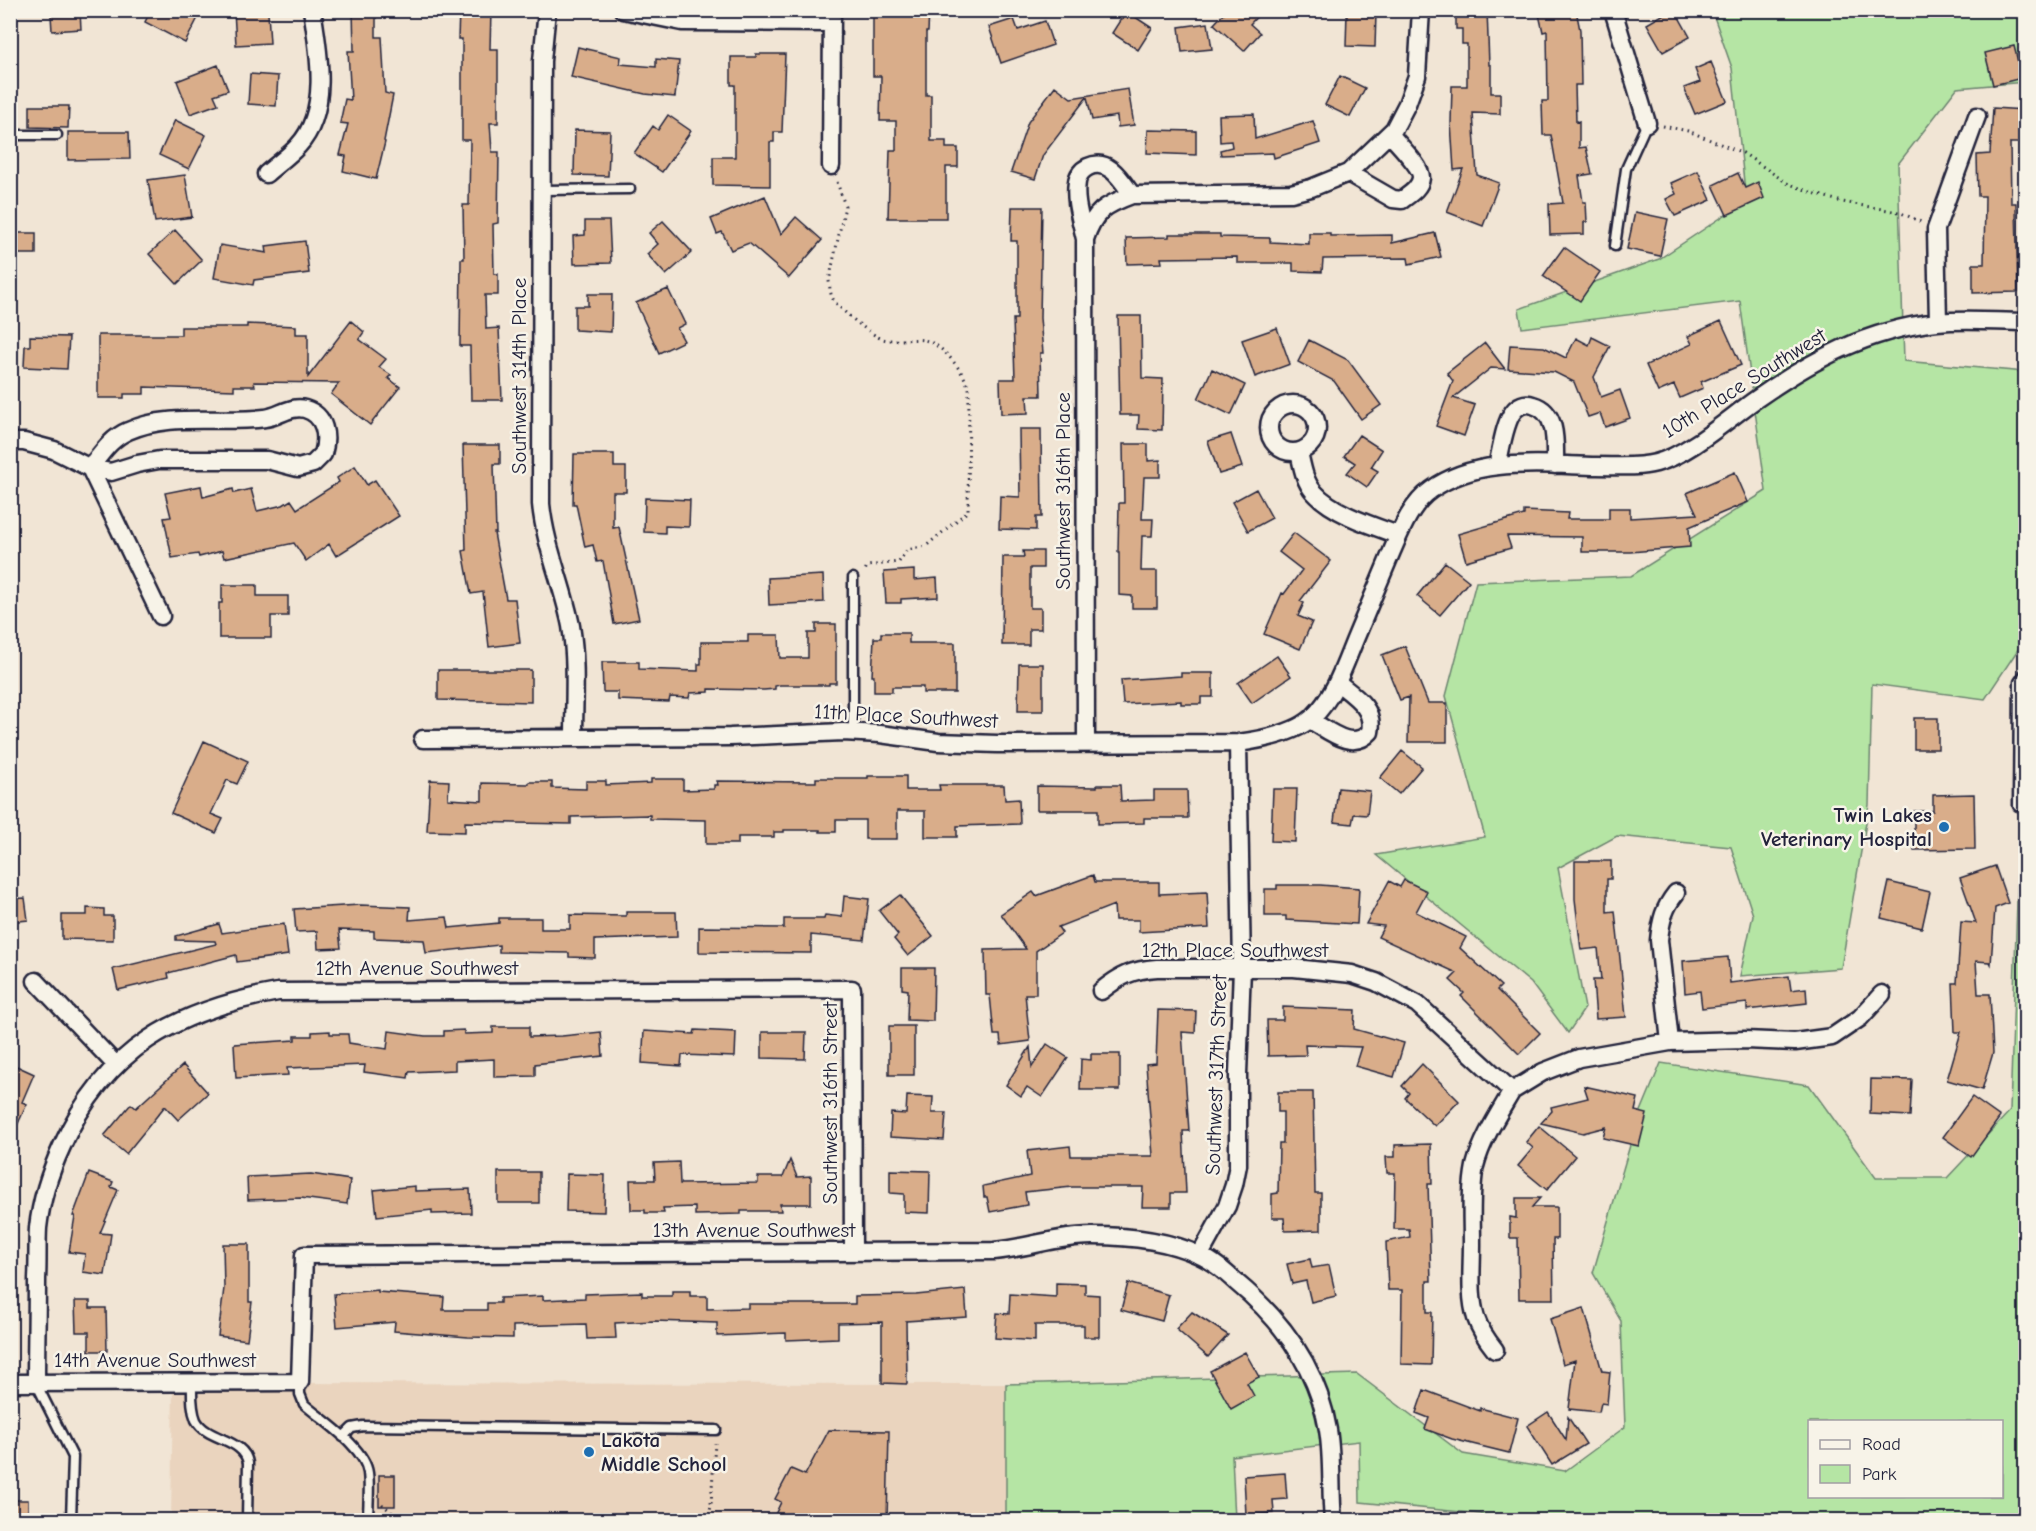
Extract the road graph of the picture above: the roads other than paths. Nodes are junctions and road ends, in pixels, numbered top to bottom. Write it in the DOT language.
graph roads {
  1 [pos="312,10"];
  2 [pos="547,10"];
  3 [pos="623,10"];
  4 [pos="1421,10"];
  5 [pos="1613,10"];
  6 [pos="832,17"];
  7 [pos="1977,116"];
  8 [pos="1647,123"];
  9 [pos="1390,134"];
  10 [pos="10,135"];
  11 [pos="57,135"];
  12 [pos="831,166"];
  13 [pos="1348,173"];
  14 [pos="266,174"];
  15 [pos="630,189"];
  16 [pos="542,190"];
  17 [pos="1132,195"];
  18 [pos="1085,239"];
  19 [pos="1615,246"];
  20 [pos="1938,322"];
  21 [pos="2025,322"];
  22 [pos="10,442"];
  23 [pos="1299,452"];
  24 [pos="1556,465"];
  25 [pos="1497,466"];
  26 [pos="90,468"];
  27 [pos="1398,535"];
  28 [pos="853,578"];
  29 [pos="161,616"];
  30 [pos="2025,672"];
  31 [pos="1337,682"];
  32 [pos="1310,720"];
  33 [pos="853,733"];
  34 [pos="574,738"];
  35 [pos="423,739"];
  36 [pos="1086,743"];
  37 [pos="1238,743"];
  38 [pos="2018,806"];
  39 [pos="1676,893"];
  40 [pos="1242,968"];
  41 [pos="36,981"];
  42 [pos="852,989"];
  43 [pos="1101,991"];
  44 [pos="1882,994"];
  45 [pos="1670,1042"];
  46 [pos="115,1064"];
  47 [pos="1512,1091"];
  48 [pos="853,1252"];
  49 [pos="1200,1256"];
  50 [pos="1495,1350"];
  51 [pos="300,1382"];
  52 [pos="10,1383"];
  53 [pos="36,1383"];
  54 [pos="192,1383"];
  55 [pos="716,1430"];
  56 [pos="343,1437"];
  57 [pos="71,1521"];
  58 [pos="247,1521"];
  59 [pos="368,1521"];
  60 [pos="1333,1521"];
  1 -- 14 [label="street"];
  2 -- 16 [label="street, Southwest 314th Place"];
  3 -- 6 [label="street"];
  4 -- 9 [label="street"];
  5 -- 8 [label="street"];
  6 -- 12 [label="street"];
  7 -- 20 [label="street"];
  8 -- 19 [label="lane"];
  9 -- 13 [label="street"];
  9 -- 13 [label="street"];
  10 -- 11 [label="lane"];
  13 -- 17 [label="street"];
  15 -- 16 [label="lane"];
  16 -- 34 [label="street, Southwest 314th Place"];
  17 -- 18 [label="street"];
  17 -- 18 [label="street"];
  18 -- 36 [label="street, Southwest 316th Place"];
  20 -- 21 [label="street, 10th Place Southwest"];
  20 -- 24 [label="street, 10th Place Southwest"];
  22 -- 26 [label="street"];
  23 -- 27 [label="street"];
  24 -- 25 [label="street, 10th Place Southwest"];
  24 -- 25 [label="street"];
  25 -- 27 [label="street, 10th Place Southwest"];
  26 -- 26 [label="street"];
  26 -- 29 [label="street"];
  27 -- 31 [label="street, 11th Place Southwest"];
  28 -- 33 [label="lane"];
  30 -- 38 [label="lane"];
  31 -- 32 [label="street, 11th Place Southwest"];
  31 -- 32 [label="street"];
  32 -- 37 [label="street, 11th Place Southwest"];
  33 -- 34 [label="street, 11th Place Southwest"];
  33 -- 36 [label="street, 11th Place Southwest"];
  34 -- 35 [label="street, 11th Place Southwest"];
  36 -- 37 [label="street, 11th Place Southwest"];
  37 -- 40 [label="street, Southwest 317th Street"];
  39 -- 45 [label="street"];
  40 -- 43 [label="street, 12th Place Southwest"];
  40 -- 47 [label="street, 12th Place Southwest"];
  40 -- 49 [label="street, Southwest 317th Street"];
  41 -- 46 [label="street"];
  42 -- 46 [label="street, 12th Avenue Southwest"];
  42 -- 48 [label="street, Southwest 316th Street"];
  44 -- 45 [label="street"];
  45 -- 47 [label="street"];
  46 -- 53 [label="street, 12th Avenue Southwest"];
  47 -- 50 [label="street"];
  48 -- 49 [label="street, 13th Avenue Southwest"];
  48 -- 51 [label="street, 13th Avenue Southwest"];
  49 -- 60 [label="street, 13th Avenue Southwest"];
  51 -- 54 [label="street, 14th Avenue Southwest"];
  51 -- 56 [label="lane"];
  52 -- 53 [label="street, 14th Avenue Southwest"];
  53 -- 54 [label="street, 14th Avenue Southwest"];
  53 -- 57 [label="lane"];
  54 -- 58 [label="lane"];
  55 -- 56 [label="lane"];
  56 -- 59 [label="lane"];
}
